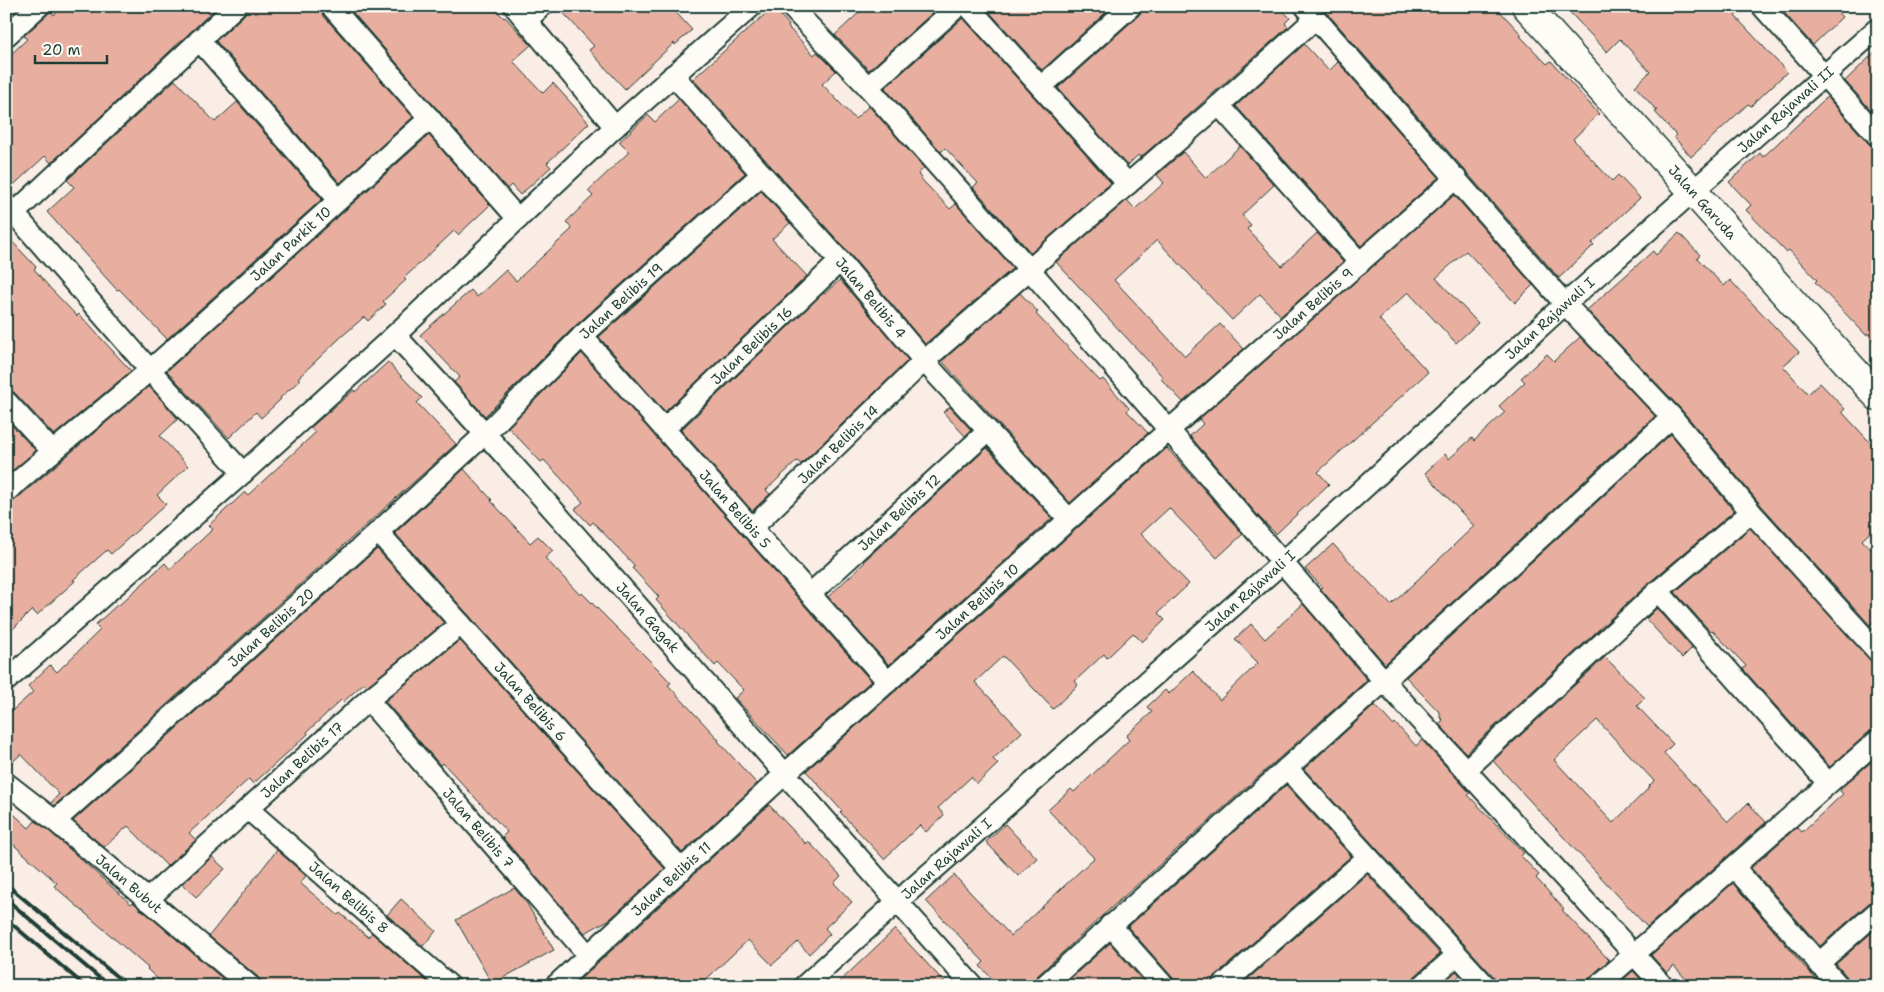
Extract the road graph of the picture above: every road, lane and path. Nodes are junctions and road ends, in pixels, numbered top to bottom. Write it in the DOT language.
graph roads {
  1 [pos="39,6"];
  2 [pos="236,6"];
  3 [pos="331,6"];
  4 [pos="542,6"];
  5 [pos="752,6"];
  6 [pos="790,6"];
  7 [pos="958,6"];
  8 [pos="968,6"];
  9 [pos="1132,6"];
  10 [pos="1526,6"];
  11 [pos="1762,6"];
  12 [pos="1311,12"];
  13 [pos="520,13"];
  14 [pos="1878,28"];
  15 [pos="6,36"];
  16 [pos="198,40"];
  17 [pos="673,75"];
  18 [pos="1824,75"];
  19 [pos="868,87"];
  20 [pos="1041,87"];
  21 [pos="1218,106"];
  22 [pos="430,118"];
  23 [pos="615,127"];
  24 [pos="1878,136"];
  25 [pos="762,174"];
  26 [pos="1456,178"];
  27 [pos="1128,184"];
  28 [pos="1694,192"];
  29 [pos="338,199"];
  30 [pos="9,213"];
  31 [pos="518,219"];
  32 [pos="840,261"];
  33 [pos="1360,263"];
  34 [pos="1030,270"];
  35 [pos="1565,304"];
  36 [pos="395,335"];
  37 [pos="582,336"];
  38 [pos="924,361"];
  39 [pos="150,370"];
  40 [pos="1878,397"];
  41 [pos="6,401"];
  42 [pos="1672,417"];
  43 [pos="664,429"];
  44 [pos="1169,430"];
  45 [pos="988,431"];
  46 [pos="486,433"];
  47 [pos="52,451"];
  48 [pos="243,473"];
  49 [pos="6,492"];
  50 [pos="1751,512"];
  51 [pos="1069,519"];
  52 [pos="752,528"];
  53 [pos="378,532"];
  54 [pos="1283,562"];
  55 [pos="1658,592"];
  56 [pos="810,594"];
  57 [pos="461,624"];
  58 [pos="1878,652"];
  59 [pos="6,681"];
  60 [pos="1384,681"];
  61 [pos="888,682"];
  62 [pos="368,700"];
  63 [pos="1878,740"];
  64 [pos="1287,768"];
  65 [pos="1467,769"];
  66 [pos="786,773"];
  67 [pos="6,783"];
  68 [pos="1828,783"];
  69 [pos="248,809"];
  70 [pos="55,821"];
  71 [pos="1368,857"];
  72 [pos="1734,867"];
  73 [pos="682,870"];
  74 [pos="147,900"];
  75 [pos="897,902"];
  76 [pos="1878,911"];
  77 [pos="1110,925"];
  78 [pos="1634,953"];
  79 [pos="588,954"];
  80 [pos="1457,955"];
  81 [pos="1818,964"];
  82 [pos="250,986"];
  83 [pos="450,986"];
  84 [pos="555,986"];
  85 [pos="804,986"];
  86 [pos="973,986"];
  87 [pos="1044,986"];
  88 [pos="1164,986"];
  89 [pos="1222,986"];
  90 [pos="1422,986"];
  91 [pos="1486,986"];
  92 [pos="1598,986"];
  93 [pos="1663,986"];
  94 [pos="1838,986"];
  1 -- 15 [label="street"];
  2 -- 16 [label="street"];
  3 -- 22 [label="street"];
  4 -- 13 [label="street"];
  5 -- 17 [label="street"];
  6 -- 19 [label="street"];
  7 -- 19 [label="street"];
  8 -- 20 [label="street"];
  9 -- 20 [label="street"];
  10 -- 28 [label="street, Jalan Garuda"];
  11 -- 18 [label="street"];
  12 -- 21 [label="street, Jalan Belibis 14"];
  12 -- 26 [label="street"];
  13 -- 23 [label="street"];
  14 -- 18 [label="street, Jalan Rajawali II"];
  16 -- 29 [label="street"];
  16 -- 30 [label="street"];
  17 -- 23 [label="street"];
  17 -- 25 [label="street, Jalan Belibis 4"];
  18 -- 24 [label="street"];
  18 -- 28 [label="street, Jalan Rajawali II"];
  19 -- 34 [label="street"];
  20 -- 27 [label="street"];
  21 -- 27 [label="street, Jalan Belibis 14"];
  21 -- 33 [label="street"];
  22 -- 29 [label="street, Jalan Parkit 10"];
  22 -- 31 [label="street"];
  23 -- 31 [label="street"];
  25 -- 32 [label="street, Jalan Belibis 4"];
  25 -- 37 [label="street, Jalan Belibis 19"];
  26 -- 33 [label="street, Jalan Belibis 9"];
  26 -- 35 [label="street"];
  27 -- 34 [label="street, Jalan Belibis 14"];
  28 -- 35 [label="street, Jalan Rajawali I"];
  28 -- 40 [label="street, Jalan Garuda"];
  29 -- 39 [label="street, Jalan Parkit 10"];
  30 -- 39 [label="street"];
  31 -- 36 [label="street"];
  32 -- 38 [label="street, Jalan Belibis 4"];
  32 -- 43 [label="street, Jalan Belibis 16"];
  33 -- 44 [label="street, Jalan Belibis 9"];
  34 -- 38 [label="street, Jalan Belibis 14"];
  34 -- 44 [label="street"];
  35 -- 42 [label="street"];
  35 -- 54 [label="street, Jalan Rajawali I"];
  36 -- 46 [label="street, Jalan Gagak"];
  36 -- 48 [label="street"];
  37 -- 43 [label="street, Jalan Belibis 5"];
  37 -- 46 [label="street, Jalan Belibis 19"];
  38 -- 45 [label="street, Jalan Belibis 4"];
  38 -- 52 [label="street, Jalan Belibis 14"];
  39 -- 47 [label="street, Jalan Parkit 10"];
  39 -- 48 [label="street"];
  41 -- 47 [label="street"];
  42 -- 50 [label="street"];
  42 -- 60 [label="street"];
  43 -- 52 [label="street, Jalan Belibis 5"];
  44 -- 51 [label="street, Jalan Belibis 10"];
  44 -- 54 [label="street"];
  45 -- 51 [label="street, Jalan Belibis 4"];
  45 -- 56 [label="street, Jalan Belibis 12"];
  46 -- 53 [label="street, Jalan Belibis 20"];
  46 -- 66 [label="street, Jalan Gagak"];
  47 -- 49 [label="street, Jalan Parkit 10"];
  48 -- 59 [label="street"];
  50 -- 55 [label="street"];
  50 -- 58 [label="street"];
  51 -- 61 [label="street, Jalan Belibis 10"];
  52 -- 56 [label="street, Jalan Belibis 5"];
  53 -- 57 [label="street, Jalan Belibis 6"];
  53 -- 70 [label="street, Jalan Belibis 20"];
  54 -- 60 [label="street"];
  54 -- 75 [label="street, Jalan Rajawali I"];
  55 -- 65 [label="street"];
  55 -- 68 [label="street"];
  56 -- 61 [label="street, Jalan Belibis 5"];
  57 -- 62 [label="street, Jalan Belibis 17"];
  57 -- 73 [label="street, Jalan Belibis 6"];
  60 -- 64 [label="street"];
  60 -- 65 [label="street"];
  61 -- 66 [label="street, Jalan Belibis 10"];
  62 -- 69 [label="street, Jalan Belibis 17"];
  62 -- 79 [label="street, Jalan Belibis 7"];
  63 -- 68 [label="street"];
  64 -- 71 [label="street"];
  64 -- 77 [label="street"];
  65 -- 78 [label="street"];
  66 -- 73 [label="street, Jalan Belibis 11"];
  66 -- 75 [label="street, Jalan Gagak"];
  67 -- 70 [label="street, Jalan Bubut"];
  68 -- 72 [label="street"];
  69 -- 74 [label="street, Jalan Belibis 17"];
  69 -- 83 [label="street, Jalan Belibis 8"];
  70 -- 74 [label="street, Jalan Bubut"];
  71 -- 80 [label="street"];
  71 -- 89 [label="street"];
  72 -- 78 [label="street"];
  72 -- 81 [label="street"];
  73 -- 79 [label="street, Jalan Belibis 11"];
  74 -- 82 [label="street, Jalan Bubut"];
  75 -- 85 [label="street, Jalan Rajawali I"];
  75 -- 86 [label="street, Jalan Gagak"];
  76 -- 81 [label="street"];
  77 -- 87 [label="street"];
  77 -- 88 [label="street"];
  78 -- 92 [label="street"];
  78 -- 93 [label="street"];
  79 -- 84 [label="street, Jalan Belibis 11"];
  80 -- 90 [label="street"];
  80 -- 91 [label="street"];
  81 -- 94 [label="street"];
}
